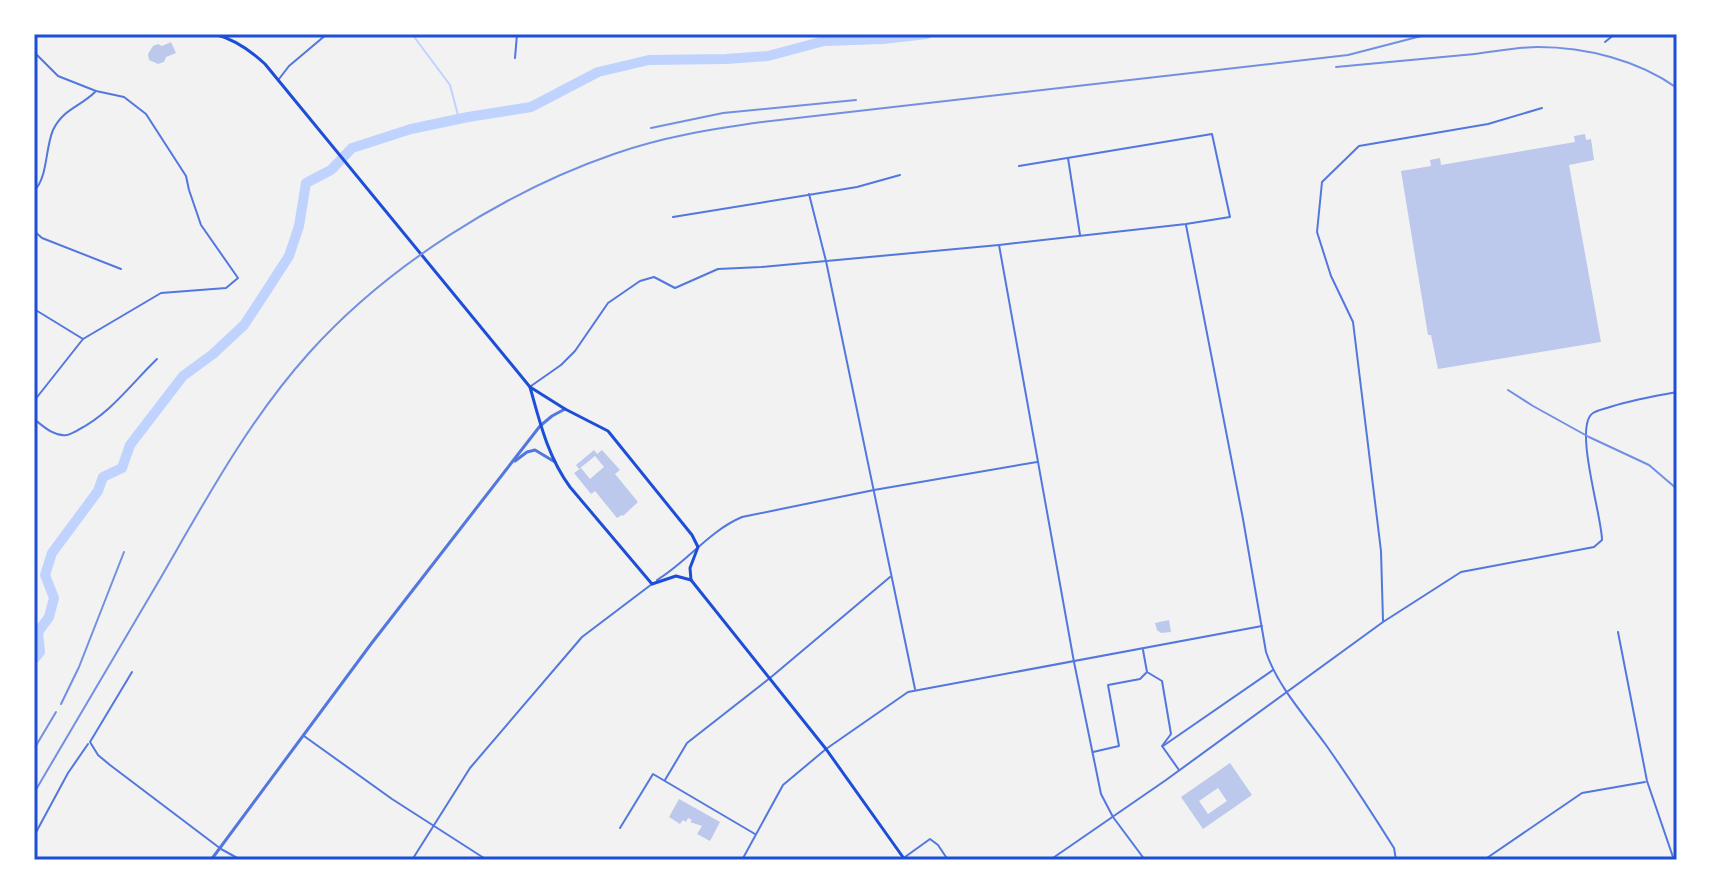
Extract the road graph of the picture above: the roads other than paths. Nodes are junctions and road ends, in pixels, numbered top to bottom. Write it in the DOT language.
graph roads {
  1 [pos="214,34"];
  2 [pos="327,34"];
  3 [pos="517,34"];
  4 [pos="1615,34"];
  5 [pos="1605,42"];
  6 [pos="34,52"];
  7 [pos="515,58"];
  8 [pos="278,80"];
  9 [pos="96,91"];
  10 [pos="1542,108"];
  11 [pos="1068,157"];
  12 [pos="1019,166"];
  13 [pos="900,175"];
  14 [pos="34,191"];
  15 [pos="809,194"];
  16 [pos="673,217"];
  17 [pos="1186,224"];
  18 [pos="34,231"];
  19 [pos="1080,237"];
  20 [pos="999,245"];
  21 [pos="826,261"];
  22 [pos="121,269"];
  23 [pos="34,309"];
  24 [pos="83,339"];
  25 [pos="157,359"];
  26 [pos="530,387"];
  27 [pos="1677,392"];
  28 [pos="34,401"];
  29 [pos="565,409"];
  30 [pos="34,419"];
  31 [pos="540,426"];
  32 [pos="555,462"];
  33 [pos="1037,462"];
  34 [pos="511,463"];
  35 [pos="874,490"];
  36 [pos="698,547"];
  37 [pos="891,577"];
  38 [pos="691,580"];
  39 [pos="652,584"];
  40 [pos="1383,622"];
  41 [pos="1262,626"];
  42 [pos="1618,632"];
  43 [pos="1143,649"];
  44 [pos="1074,662"];
  45 [pos="1273,669"];
  46 [pos="132,672"];
  47 [pos="1147,672"];
  48 [pos="770,678"];
  49 [pos="915,691"];
  50 [pos="1287,692"];
  51 [pos="304,736"];
  52 [pos="90,742"];
  53 [pos="1162,746"];
  54 [pos="826,749"];
  55 [pos="1092,752"];
  56 [pos="1179,770"];
  57 [pos="665,780"];
  58 [pos="1647,781"];
  59 [pos="1113,817"];
  60 [pos="433,825"];
  61 [pos="620,828"];
  62 [pos="756,834"];
  63 [pos="34,836"];
  64 [pos="221,849"];
  65 [pos="904,859"];
  66 [pos="211,860"];
  67 [pos="241,860"];
  68 [pos="412,860"];
  69 [pos="487,860"];
  70 [pos="742,860"];
  71 [pos="948,860"];
  72 [pos="1050,860"];
  73 [pos="1145,860"];
  74 [pos="1396,860"];
  75 [pos="1484,860"];
  76 [pos="1674,860"];
  1 -- 8 [label="main road"];
  2 -- 8 [label="street"];
  3 -- 7 [label="street"];
  4 -- 5 [label="street"];
  6 -- 9 [label="street"];
  8 -- 26 [label="main road"];
  9 -- 14 [label="street"];
  9 -- 24 [label="street"];
  10 -- 40 [label="street"];
  11 -- 12 [label="street"];
  11 -- 17 [label="street"];
  11 -- 19 [label="street"];
  13 -- 15 [label="street"];
  15 -- 16 [label="street"];
  15 -- 21 [label="street"];
  17 -- 19 [label="street"];
  17 -- 41 [label="street"];
  18 -- 22 [label="street"];
  19 -- 20 [label="street"];
  20 -- 21 [label="street"];
  20 -- 33 [label="street"];
  21 -- 26 [label="street"];
  21 -- 35 [label="street"];
  23 -- 24 [label="street"];
  24 -- 28 [label="street"];
  25 -- 30 [label="street"];
  26 -- 29 [label="main road"];
  26 -- 31 [label="main road"];
  27 -- 40 [label="street"];
  29 -- 31 [label="street"];
  29 -- 36 [label="main road"];
  31 -- 32 [label="main road"];
  31 -- 34 [label="street"];
  32 -- 34 [label="street"];
  32 -- 39 [label="main road"];
  33 -- 35 [label="street"];
  33 -- 44 [label="street"];
  34 -- 51 [label="street"];
  35 -- 36 [label="street"];
  35 -- 37 [label="street"];
  36 -- 38 [label="main road"];
  36 -- 39 [label="street"];
  37 -- 48 [label="street"];
  37 -- 49 [label="street"];
  38 -- 39 [label="main road"];
  38 -- 48 [label="main road"];
  39 -- 60 [label="street"];
  40 -- 50 [label="street"];
  41 -- 43 [label="street"];
  41 -- 45 [label="street"];
  42 -- 58 [label="street"];
  43 -- 44 [label="street"];
  43 -- 47 [label="street"];
  44 -- 49 [label="street"];
  44 -- 55 [label="street"];
  45 -- 50 [label="street"];
  45 -- 53 [label="street"];
  46 -- 52 [label="street"];
  47 -- 53 [label="street"];
  47 -- 55 [label="street"];
  48 -- 54 [label="main road"];
  48 -- 57 [label="street"];
  49 -- 54 [label="street"];
  50 -- 56 [label="street"];
  50 -- 74 [label="street"];
  51 -- 60 [label="street"];
  51 -- 64 [label="street"];
  52 -- 63 [label="street"];
  52 -- 64 [label="street"];
  53 -- 56 [label="street"];
  54 -- 62 [label="street"];
  54 -- 65 [label="main road"];
  55 -- 59 [label="street"];
  56 -- 59 [label="street"];
  57 -- 61 [label="street"];
  57 -- 62 [label="street"];
  58 -- 75 [label="street"];
  58 -- 76 [label="street"];
  59 -- 72 [label="street"];
  59 -- 73 [label="street"];
  60 -- 68 [label="street"];
  60 -- 69 [label="street"];
  62 -- 70 [label="street"];
  64 -- 66 [label="street"];
  64 -- 67 [label="street"];
  65 -- 71 [label="street"];
}
